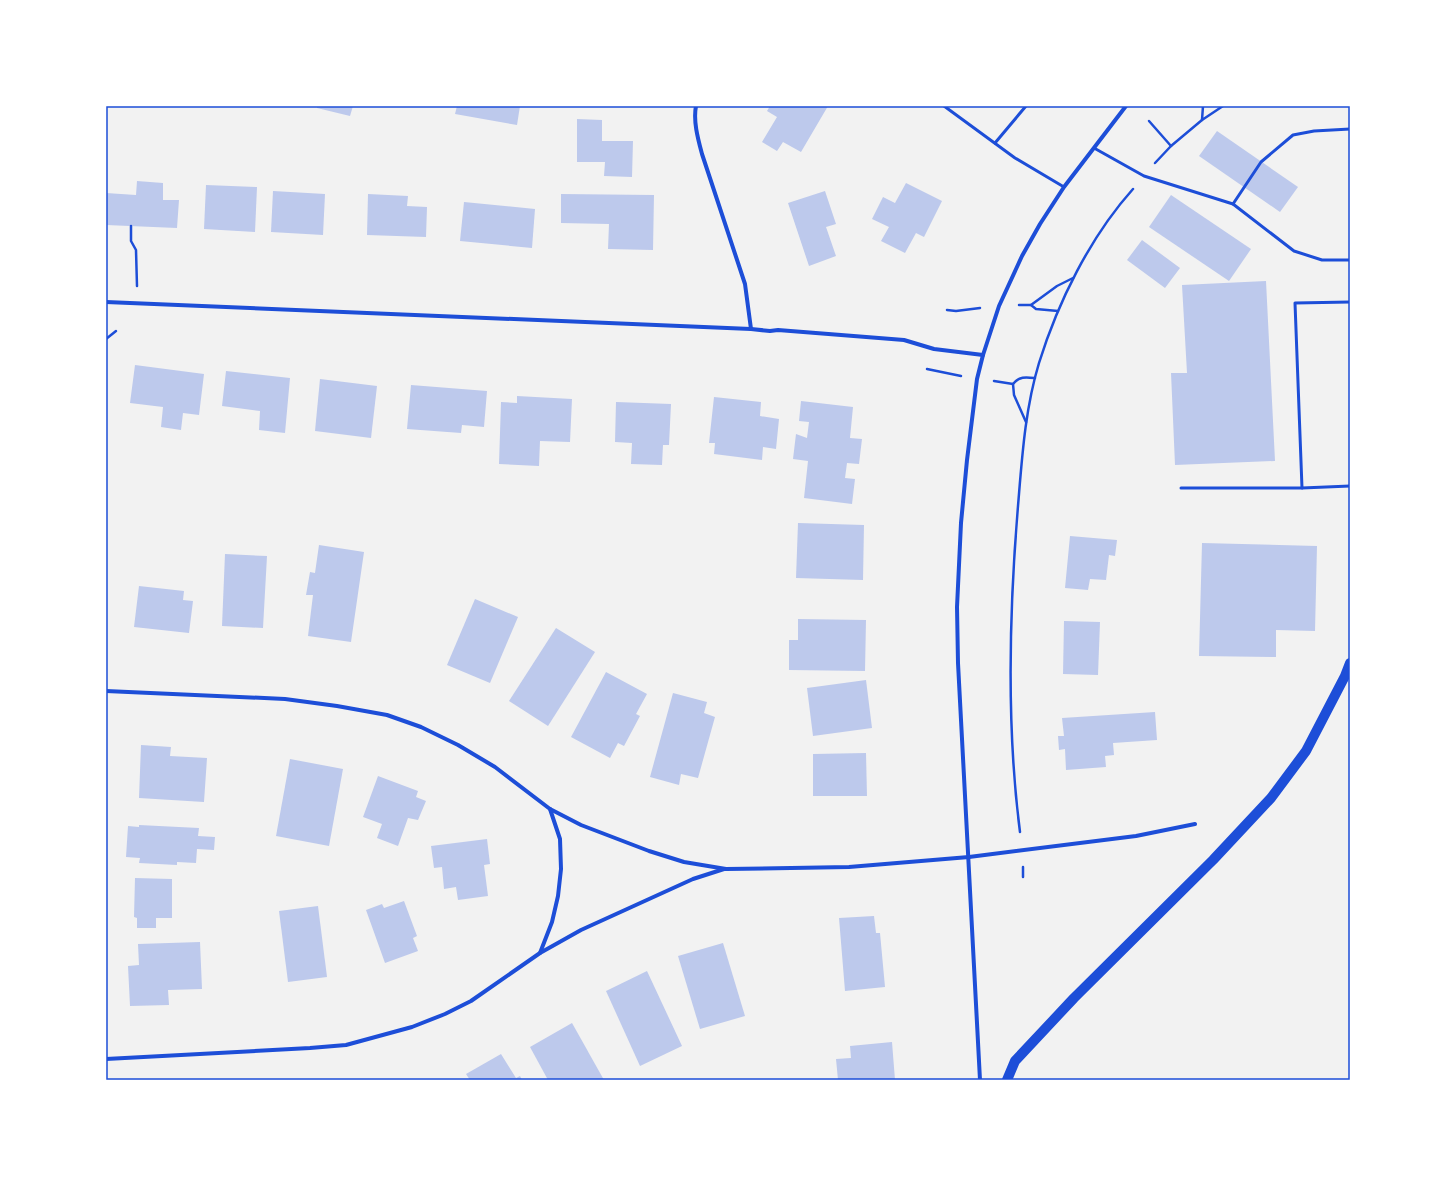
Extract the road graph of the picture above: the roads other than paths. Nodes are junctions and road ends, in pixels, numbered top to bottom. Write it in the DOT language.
graph roads {
  1 [pos="690,106"];
  2 [pos="944,106"];
  3 [pos="1026,106"];
  4 [pos="1126,106"];
  5 [pos="695,108"];
  6 [pos="1350,129"];
  7 [pos="995,143"];
  8 [pos="1094,148"];
  9 [pos="1064,187"];
  10 [pos="1233,204"];
  11 [pos="1350,260"];
  12 [pos="106,302"];
  13 [pos="1350,302"];
  14 [pos="751,329"];
  15 [pos="983,355"];
  16 [pos="1350,486"];
  17 [pos="1181,488"];
  18 [pos="1302,488"];
  19 [pos="1350,663"];
  20 [pos="106,691"];
  21 [pos="550,809"];
  22 [pos="1195,824"];
  23 [pos="969,857"];
  24 [pos="726,869"];
  25 [pos="540,953"];
  26 [pos="106,1059"];
  27 [pos="980,1080"];
  28 [pos="1007,1080"];
  1 -- 5 [label="street"];
  2 -- 7 [label="lane"];
  3 -- 7 [label="lane"];
  4 -- 8 [label="street"];
  5 -- 14 [label="street"];
  6 -- 10 [label="lane"];
  7 -- 9 [label="lane"];
  8 -- 9 [label="street"];
  8 -- 10 [label="lane"];
  9 -- 15 [label="street"];
  10 -- 11 [label="lane"];
  12 -- 14 [label="street"];
  13 -- 18 [label="lane"];
  14 -- 15 [label="street"];
  15 -- 23 [label="street"];
  16 -- 18 [label="lane"];
  17 -- 18 [label="lane"];
  19 -- 28 [label="main road"];
  20 -- 21 [label="street"];
  21 -- 24 [label="street"];
  21 -- 25 [label="street"];
  22 -- 23 [label="street"];
  23 -- 24 [label="street"];
  23 -- 27 [label="street"];
  24 -- 25 [label="street"];
  25 -- 26 [label="street"];
}
